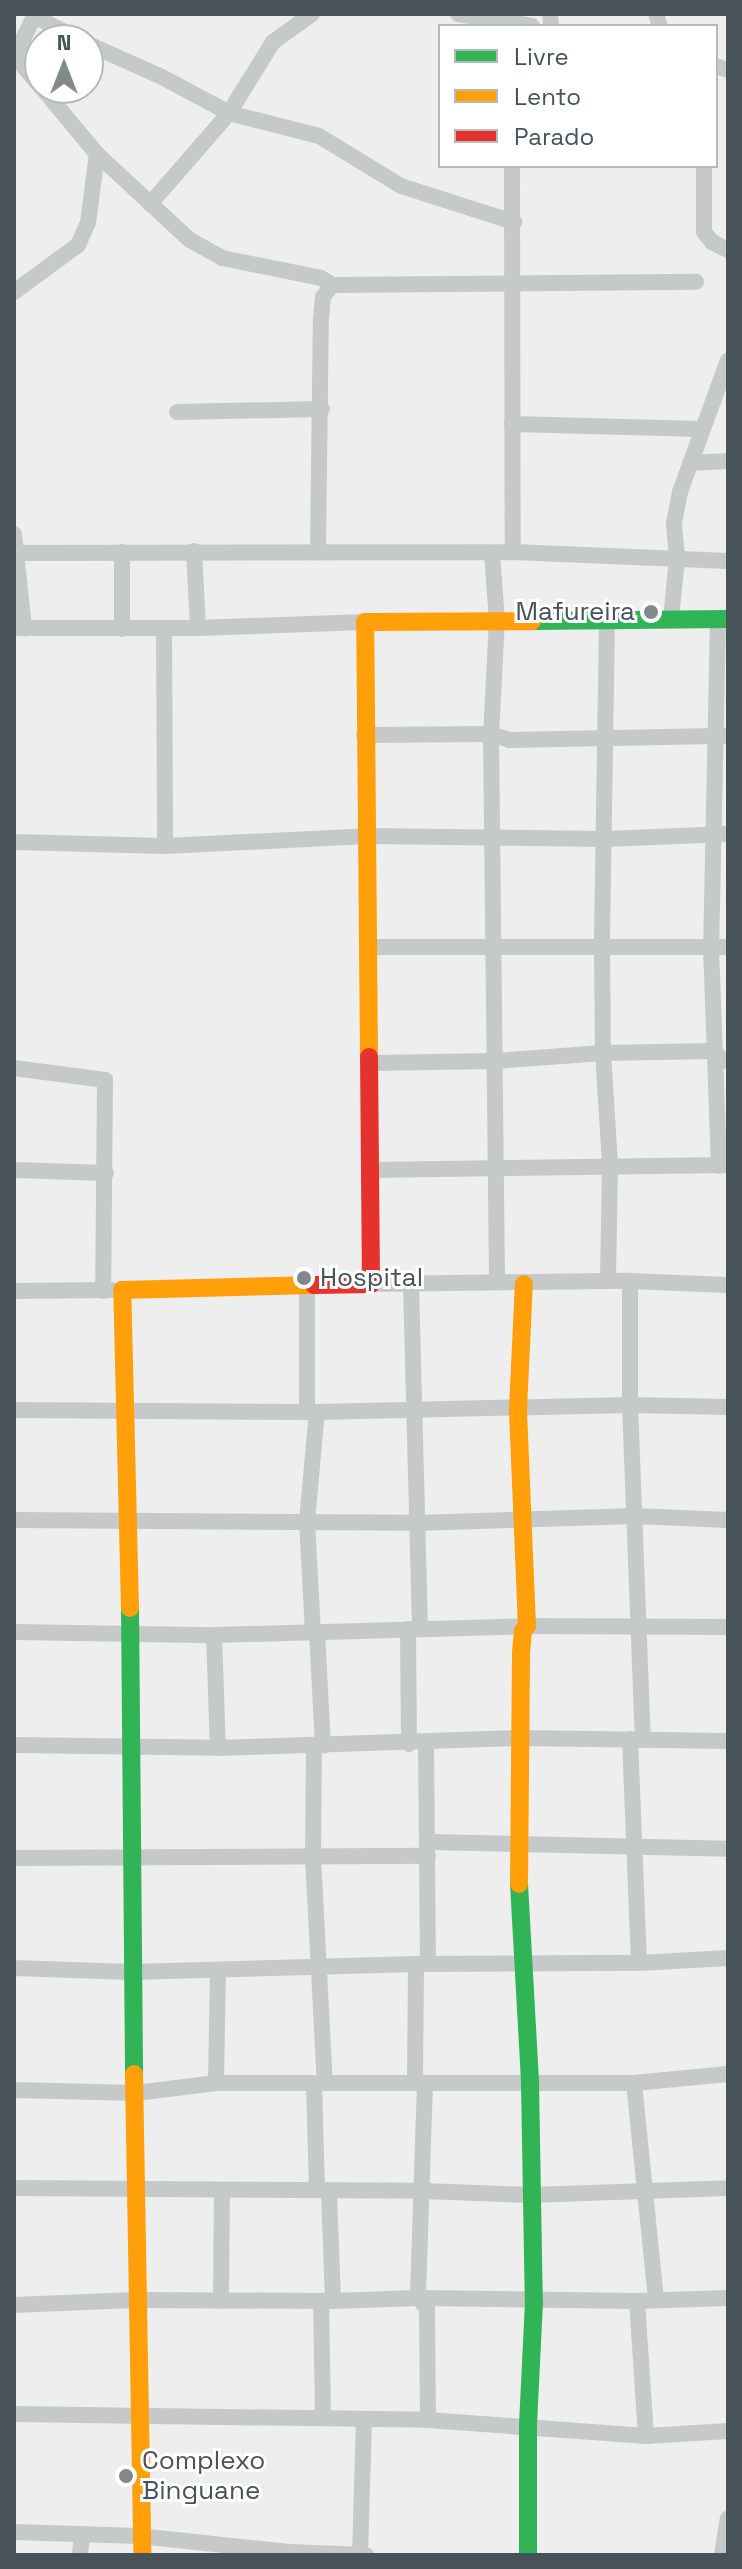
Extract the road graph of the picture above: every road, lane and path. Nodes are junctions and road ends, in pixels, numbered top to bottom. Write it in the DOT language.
graph roads {
  1 [pos="312,14"];
  2 [pos="458,14"];
  3 [pos="34,15"];
  4 [pos="520,24"];
  5 [pos="104,51"];
  6 [pos="15,56"];
  7 [pos="55,104"];
  8 [pos="229,113"];
  9 [pos="97,154"];
  10 [pos="512,168"];
  11 [pos="704,168"];
  12 [pos="150,204"];
  13 [pos="514,222"];
  14 [pos="728,250"];
  15 [pos="510,281"];
  16 [pos="696,282"];
  17 [pos="332,285"];
  18 [pos="14,292"];
  19 [pos="728,360"];
  20 [pos="322,409"];
  21 [pos="177,412"];
  22 [pos="512,424"];
  23 [pos="701,429"];
  24 [pos="728,461"];
  25 [pos="690,463"];
  26 [pos="14,534"];
  27 [pos="194,551"];
  28 [pos="318,551"];
  29 [pos="122,552"];
  30 [pos="513,552"];
  31 [pos="18,553"];
  32 [pos="492,554"];
  33 [pos="677,558"];
  34 [pos="728,561"];
  35 [pos="671,619"];
  36 [pos="723,619"];
  37 [pos="497,620"];
  38 [pos="607,620"];
  39 [pos="365,622"];
  40 [pos="19,628"];
  41 [pos="164,628"];
  42 [pos="198,628"];
  43 [pos="122,629"];
  44 [pos="491,734"];
  45 [pos="364,735"];
  46 [pos="722,736"];
  47 [pos="607,738"];
  48 [pos="720,835"];
  49 [pos="367,836"];
  50 [pos="493,838"];
  51 [pos="606,839"];
  52 [pos="14,842"];
  53 [pos="165,846"];
  54 [pos="370,947"];
  55 [pos="602,947"];
  56 [pos="720,947"];
  57 [pos="496,948"];
  58 [pos="603,1053"];
  59 [pos="721,1056"];
  60 [pos="495,1061"];
  61 [pos="372,1063"];
  62 [pos="14,1068"];
  63 [pos="610,1165"];
  64 [pos="724,1165"];
  65 [pos="497,1167"];
  66 [pos="14,1170"];
  67 [pos="371,1170"];
  68 [pos="106,1173"];
  69 [pos="608,1281"];
  70 [pos="630,1281"];
  71 [pos="497,1282"];
  72 [pos="307,1284"];
  73 [pos="371,1284"];
  74 [pos="411,1284"];
  75 [pos="524,1284"];
  76 [pos="728,1285"];
  77 [pos="112,1290"];
  78 [pos="14,1291"];
  79 [pos="630,1405"];
  80 [pos="728,1407"];
  81 [pos="126,1409"];
  82 [pos="518,1409"];
  83 [pos="14,1410"];
  84 [pos="412,1410"];
  85 [pos="312,1411"];
  86 [pos="635,1516"];
  87 [pos="14,1520"];
  88 [pos="728,1520"];
  89 [pos="129,1521"];
  90 [pos="307,1521"];
  91 [pos="521,1521"];
  92 [pos="415,1523"];
  93 [pos="637,1625"];
  94 [pos="527,1626"];
  95 [pos="728,1627"];
  96 [pos="414,1628"];
  97 [pos="128,1631"];
  98 [pos="14,1632"];
  99 [pos="315,1632"];
  100 [pos="214,1635"];
  101 [pos="518,1738"];
  102 [pos="636,1740"];
  103 [pos="728,1741"];
  104 [pos="418,1743"];
  105 [pos="14,1745"];
  106 [pos="129,1746"];
  107 [pos="318,1746"];
  108 [pos="218,1748"];
  109 [pos="517,1844"];
  110 [pos="635,1847"];
  111 [pos="428,1849"];
  112 [pos="728,1849"];
  113 [pos="132,1856"];
  114 [pos="313,1857"];
  115 [pos="14,1858"];
  116 [pos="728,1958"];
  117 [pos="521,1963"];
  118 [pos="639,1963"];
  119 [pos="422,1964"];
  120 [pos="14,1968"];
  121 [pos="318,1968"];
  122 [pos="218,1970"];
  123 [pos="131,1972"];
  124 [pos="728,2074"];
  125 [pos="420,2082"];
  126 [pos="216,2083"];
  127 [pos="320,2083"];
  128 [pos="530,2083"];
  129 [pos="634,2083"];
  130 [pos="14,2090"];
  131 [pos="136,2093"];
  132 [pos="14,2188"];
  133 [pos="728,2188"];
  134 [pos="135,2190"];
  135 [pos="222,2191"];
  136 [pos="323,2191"];
  137 [pos="422,2191"];
  138 [pos="645,2191"];
  139 [pos="531,2195"];
  140 [pos="418,2298"];
  141 [pos="728,2298"];
  142 [pos="135,2300"];
  143 [pos="656,2300"];
  144 [pos="221,2301"];
  145 [pos="327,2301"];
  146 [pos="637,2301"];
  147 [pos="534,2302"];
  148 [pos="14,2305"];
  149 [pos="14,2414"];
  150 [pos="137,2415"];
  151 [pos="323,2418"];
  152 [pos="364,2420"];
  153 [pos="428,2420"];
  154 [pos="528,2426"];
  155 [pos="728,2431"];
  156 [pos="646,2436"];
  157 [pos="728,2518"];
  158 [pos="14,2532"];
  159 [pos="82,2534"];
  160 [pos="140,2546"];
  161 [pos="289,2553"];
  162 [pos="80,2555"];
  163 [pos="360,2555"];
  164 [pos="366,2555"];
  165 [pos="528,2555"];
  166 [pos="722,2555"];
  1 -- 8 [label="street"];
  2 -- 4 [label="street"];
  3 -- 6 [label="street"];
  5 -- 8 [label="street"];
  7 -- 9 [label="street"];
  8 -- 12 [label="street"];
  8 -- 13 [label="street"];
  9 -- 12 [label="street"];
  9 -- 18 [label="street"];
  10 -- 13 [label="street"];
  11 -- 14 [label="street"];
  12 -- 17 [label="street"];
  13 -- 15 [label="street"];
  15 -- 16 [label="street"];
  15 -- 17 [label="street"];
  15 -- 22 [label="street"];
  17 -- 20 [label="street"];
  19 -- 23 [label="street"];
  20 -- 21 [label="street"];
  20 -- 28 [label="street"];
  22 -- 23 [label="street"];
  22 -- 30 [label="street"];
  23 -- 25 [label="street"];
  24 -- 25 [label="street"];
  25 -- 33 [label="street"];
  26 -- 31 [label="street"];
  27 -- 28 [label="street"];
  27 -- 29 [label="street"];
  27 -- 42 [label="street"];
  28 -- 32 [label="street"];
  29 -- 31 [label="street"];
  29 -- 43 [label="street"];
  30 -- 32 [label="street"];
  30 -- 33 [label="street"];
  31 -- 40 [label="street"];
  32 -- 37 [label="street"];
  33 -- 34 [label="street"];
  33 -- 35 [label="street"];
  35 -- 36 [label="street"];
  35 -- 38 [label="street"];
  36 -- 46 [label="street"];
  37 -- 38 [label="street"];
  37 -- 39 [label="street"];
  37 -- 44 [label="street"];
  38 -- 47 [label="street"];
  39 -- 42 [label="street"];
  39 -- 45 [label="street"];
  40 -- 43 [label="street"];
  41 -- 42 [label="street"];
  41 -- 43 [label="street"];
  41 -- 53 [label="street"];
  44 -- 45 [label="street"];
  44 -- 47 [label="street"];
  44 -- 50 [label="street"];
  45 -- 49 [label="street"];
  46 -- 47 [label="street"];
  46 -- 48 [label="street"];
  47 -- 51 [label="street"];
  48 -- 51 [label="street"];
  48 -- 56 [label="street"];
  49 -- 50 [label="street"];
  49 -- 53 [label="street"];
  49 -- 54 [label="street"];
  50 -- 51 [label="street"];
  50 -- 57 [label="street"];
  51 -- 55 [label="street"];
  52 -- 53 [label="street"];
  54 -- 57 [label="street"];
  54 -- 61 [label="street"];
  55 -- 56 [label="street"];
  55 -- 57 [label="street"];
  55 -- 58 [label="street"];
  56 -- 59 [label="street"];
  57 -- 60 [label="street"];
  58 -- 59 [label="street"];
  58 -- 60 [label="street"];
  58 -- 63 [label="street"];
  59 -- 64 [label="street"];
  60 -- 61 [label="street"];
  60 -- 65 [label="street"];
  61 -- 67 [label="street"];
  62 -- 68 [label="street"];
  63 -- 64 [label="street"];
  63 -- 65 [label="street"];
  63 -- 69 [label="street"];
  65 -- 67 [label="street"];
  65 -- 71 [label="street"];
  66 -- 68 [label="street"];
  67 -- 73 [label="street"];
  68 -- 77 [label="street"];
  69 -- 70 [label="street"];
  69 -- 75 [label="street"];
  70 -- 76 [label="street"];
  70 -- 79 [label="street"];
  71 -- 74 [label="street"];
  71 -- 75 [label="street"];
  72 -- 73 [label="street"];
  72 -- 77 [label="street"];
  72 -- 85 [label="street"];
  73 -- 74 [label="street"];
  74 -- 84 [label="street"];
  75 -- 82 [label="street"];
  77 -- 78 [label="street"];
  77 -- 81 [label="street"];
  79 -- 80 [label="street"];
  79 -- 82 [label="street"];
  79 -- 86 [label="street"];
  81 -- 83 [label="street"];
  81 -- 85 [label="street"];
  81 -- 89 [label="street"];
  82 -- 84 [label="street"];
  82 -- 91 [label="street"];
  84 -- 85 [label="street"];
  84 -- 92 [label="street"];
  85 -- 90 [label="street"];
  86 -- 88 [label="street"];
  86 -- 91 [label="street"];
  86 -- 93 [label="street"];
  87 -- 89 [label="street"];
  89 -- 90 [label="street"];
  89 -- 97 [label="street"];
  90 -- 92 [label="street"];
  90 -- 99 [label="street"];
  91 -- 92 [label="street"];
  91 -- 94 [label="street"];
  92 -- 96 [label="street"];
  93 -- 94 [label="street"];
  93 -- 95 [label="street"];
  93 -- 102 [label="street"];
  94 -- 96 [label="street"];
  94 -- 101 [label="street"];
  96 -- 99 [label="street"];
  96 -- 104 [label="street"];
  97 -- 98 [label="street"];
  97 -- 100 [label="street"];
  97 -- 106 [label="street"];
  99 -- 100 [label="street"];
  99 -- 107 [label="street"];
  100 -- 108 [label="street"];
  101 -- 102 [label="street"];
  101 -- 104 [label="street"];
  101 -- 109 [label="street"];
  102 -- 103 [label="street"];
  102 -- 110 [label="street"];
  104 -- 107 [label="street"];
  104 -- 111 [label="street"];
  105 -- 106 [label="street"];
  106 -- 108 [label="street"];
  106 -- 113 [label="street"];
  107 -- 108 [label="street"];
  107 -- 114 [label="street"];
  109 -- 110 [label="street"];
  109 -- 111 [label="street"];
  109 -- 117 [label="street"];
  110 -- 112 [label="street"];
  110 -- 118 [label="street"];
  111 -- 114 [label="street"];
  111 -- 119 [label="street"];
  113 -- 114 [label="street"];
  113 -- 115 [label="street"];
  113 -- 123 [label="street"];
  114 -- 121 [label="street"];
  116 -- 118 [label="street"];
  117 -- 118 [label="street"];
  117 -- 119 [label="street"];
  117 -- 128 [label="street"];
  119 -- 121 [label="street"];
  119 -- 125 [label="street"];
  120 -- 123 [label="street"];
  121 -- 122 [label="street"];
  121 -- 127 [label="street"];
  122 -- 123 [label="street"];
  122 -- 126 [label="street"];
  123 -- 131 [label="street"];
  124 -- 129 [label="street"];
  125 -- 127 [label="street"];
  125 -- 128 [label="street"];
  125 -- 137 [label="street"];
  126 -- 127 [label="street"];
  126 -- 131 [label="street"];
  127 -- 136 [label="street"];
  128 -- 129 [label="street"];
  128 -- 139 [label="street"];
  129 -- 138 [label="street"];
  130 -- 131 [label="street"];
  131 -- 134 [label="street"];
  132 -- 134 [label="street"];
  133 -- 138 [label="street"];
  134 -- 135 [label="street"];
  134 -- 142 [label="street"];
  135 -- 136 [label="street"];
  135 -- 144 [label="street"];
  136 -- 137 [label="street"];
  136 -- 145 [label="street"];
  137 -- 139 [label="street"];
  137 -- 140 [label="street"];
  138 -- 139 [label="street"];
  138 -- 143 [label="street"];
  139 -- 147 [label="street"];
  140 -- 145 [label="street"];
  140 -- 147 [label="street"];
  140 -- 153 [label="street"];
  141 -- 143 [label="street"];
  142 -- 144 [label="street"];
  142 -- 148 [label="street"];
  142 -- 150 [label="street"];
  143 -- 146 [label="street"];
  144 -- 145 [label="street"];
  145 -- 151 [label="street"];
  146 -- 147 [label="street"];
  146 -- 156 [label="street"];
  147 -- 154 [label="street"];
  149 -- 150 [label="street"];
  150 -- 151 [label="street"];
  150 -- 160 [label="street"];
  151 -- 152 [label="street"];
  152 -- 153 [label="street"];
  152 -- 163 [label="street"];
  153 -- 154 [label="street"];
  154 -- 156 [label="street"];
  154 -- 165 [label="street"];
  155 -- 156 [label="street"];
  157 -- 166 [label="street"];
  158 -- 159 [label="street"];
  159 -- 160 [label="street"];
  159 -- 162 [label="street"];
  160 -- 161 [label="street"];
  161 -- 163 [label="street"];
  163 -- 164 [label="street"];
}
